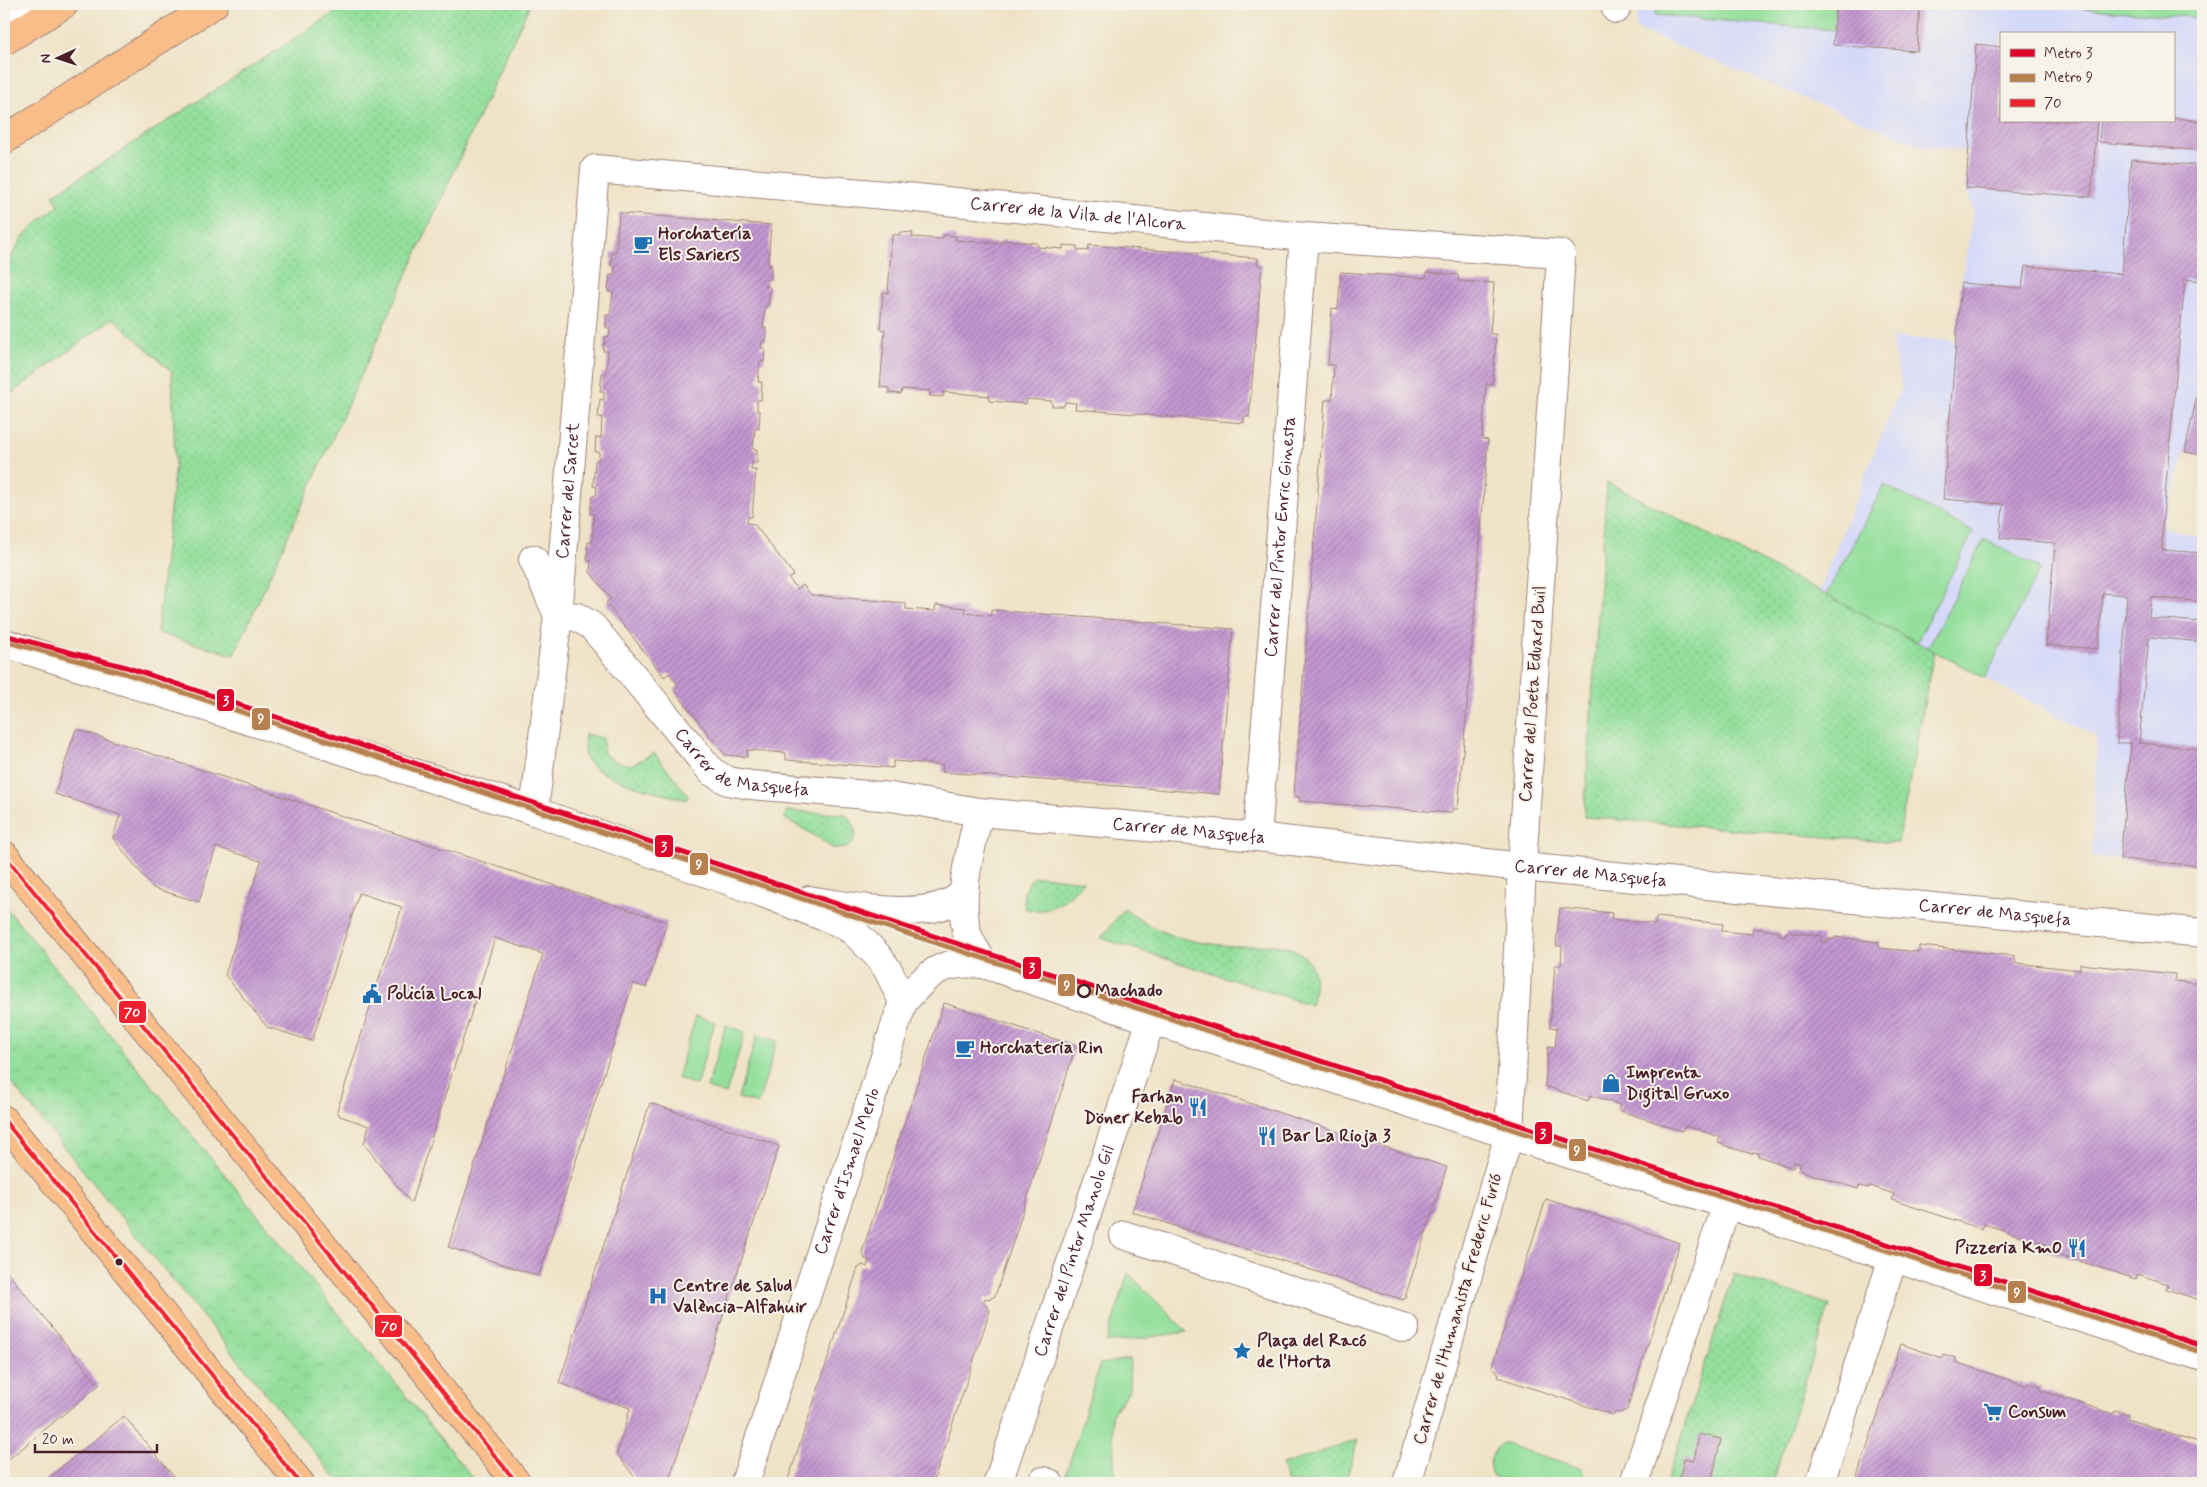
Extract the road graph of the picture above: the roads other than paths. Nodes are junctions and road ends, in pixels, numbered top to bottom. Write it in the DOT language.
graph roads {
  1 [pos="36,4"];
  2 [pos="64,4"];
  3 [pos="214,4"];
  4 [pos="4,32"];
  5 [pos="4,41"];
  6 [pos="4,140"];
  7 [pos="595,169"];
  8 [pos="1304,237"];
  9 [pos="1561,254"];
  10 [pos="533,559"];
  11 [pos="558,615"];
  12 [pos="4,643"];
  13 [pos="534,811"];
  14 [pos="979,812"];
  15 [pos="1257,837"];
  16 [pos="4,854"];
  17 [pos="1522,867"];
  18 [pos="964,892"];
  19 [pos="764,893"];
  20 [pos="2203,933"];
  21 [pos="984,964"];
  22 [pos="903,1002"];
  23 [pos="1151,1020"];
  24 [pos="4,1120"];
  25 [pos="1509,1135"];
  26 [pos="1727,1204"];
  27 [pos="1124,1235"];
  28 [pos="1893,1258"];
  29 [pos="1406,1328"];
  30 [pos="2203,1356"];
  31 [pos="300,1483"];
  32 [pos="516,1483"];
  33 [pos="745,1483"];
  34 [pos="998,1483"];
  35 [pos="1407,1483"];
  36 [pos="1634,1483"];
  37 [pos="1820,1483"];
  1 -- 4 [label="street"];
  2 -- 5 [label="main road"];
  3 -- 6 [label="main road"];
  7 -- 8 [label="street, Carrer de la Vila de l'Alcora"];
  7 -- 11 [label="street, Carrer del Sarcet"];
  8 -- 9 [label="street, Carrer de la Vila de l'Alcora"];
  8 -- 15 [label="street, Carrer del Pintor Enric Ginesta"];
  9 -- 17 [label="street, Carrer del Poeta Eduard Buïl"];
  10 -- 11 [label="street"];
  11 -- 13 [label="street, Carrer del Sarcet"];
  11 -- 14 [label="street, Carrer de Masquefa"];
  12 -- 13 [label="street"];
  13 -- 19 [label="street"];
  14 -- 15 [label="street, Carrer de Masquefa"];
  14 -- 18 [label="street"];
  15 -- 17 [label="street, Carrer de Masquefa"];
  16 -- 32 [label="main road"];
  17 -- 20 [label="street, Carrer de Masquefa"];
  17 -- 25 [label="street, Carrer del Poeta Eduard Buïl"];
  18 -- 19 [label="street"];
  18 -- 21 [label="street"];
  19 -- 22 [label="street"];
  21 -- 22 [label="street"];
  21 -- 23 [label="street"];
  22 -- 33 [label="street, Carrer d'Ismael Merlo"];
  23 -- 25 [label="street"];
  23 -- 34 [label="street, Carrer del Pintor Manolo Gil"];
  24 -- 31 [label="main road"];
  25 -- 26 [label="street"];
  25 -- 35 [label="street, Carrer de l'Humanista Frederic Furió"];
  26 -- 28 [label="street"];
  26 -- 36 [label="street"];
  27 -- 29 [label="street"];
  28 -- 30 [label="street"];
  28 -- 37 [label="street"];
}
